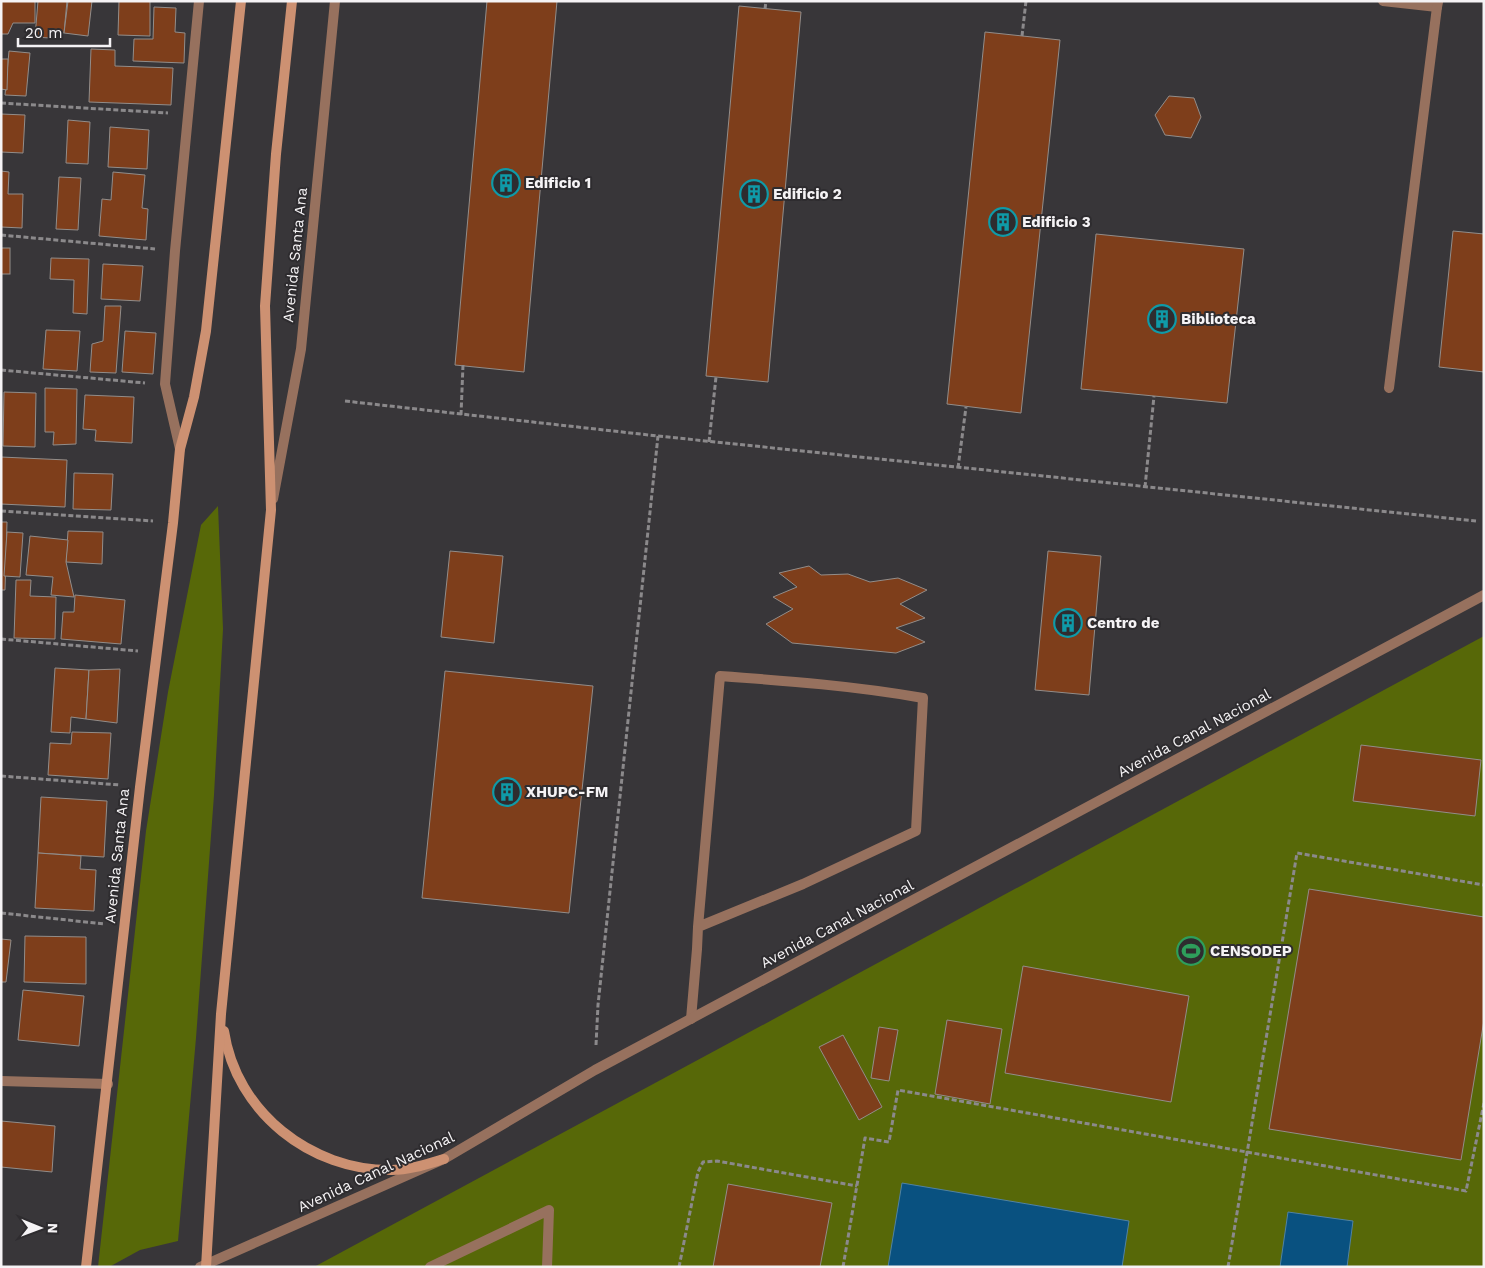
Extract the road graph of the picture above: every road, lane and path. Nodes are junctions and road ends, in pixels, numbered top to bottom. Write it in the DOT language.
graph roads {
  1 [pos="199,1"];
  2 [pos="241,1"];
  3 [pos="292,1"];
  4 [pos="335,1"];
  5 [pos="766,1"];
  6 [pos="1026,1"];
  7 [pos="1383,1"];
  8 [pos="1438,4"];
  9 [pos="765,9"];
  10 [pos="1022,36"];
  11 [pos="1,104"];
  12 [pos="188,114"];
  13 [pos="1,235"];
  14 [pos="175,251"];
  15 [pos="463,365"];
  16 [pos="1,370"];
  17 [pos="716,377"];
  18 [pos="165,384"];
  19 [pos="1389,388"];
  20 [pos="1154,396"];
  21 [pos="345,401"];
  22 [pos="966,407"];
  23 [pos="461,414"];
  24 [pos="658,436"];
  25 [pos="709,442"];
  26 [pos="180,449"];
  27 [pos="958,468"];
  28 [pos="1145,486"];
  29 [pos="271,510"];
  30 [pos="1,511"];
  31 [pos="1476,521"];
  32 [pos="173,523"];
  33 [pos="1484,595"];
  34 [pos="1,639"];
  35 [pos="156,652"];
  36 [pos="1,776"];
  37 [pos="140,787"];
  38 [pos="1484,885"];
  39 [pos="1,913"];
  40 [pos="124,926"];
  41 [pos="698,926"];
  42 [pos="222,1014"];
  43 [pos="691,1019"];
  44 [pos="595,1070"];
  45 [pos="1,1081"];
  46 [pos="108,1084"];
  47 [pos="1484,1103"];
  48 [pos="1248,1152"];
  49 [pos="444,1160"];
  50 [pos="857,1186"];
  51 [pos="204,1266"];
  52 [pos="86,1267"];
  53 [pos="430,1267"];
  54 [pos="548,1267"];
  55 [pos="679,1267"];
  56 [pos="843,1267"];
  57 [pos="1228,1267"];
  1 -- 12 [label="street, Avenida Santa Ana"];
  2 -- 26 [label="main road, Avenida Santa Ana"];
  3 -- 29 [label="main road, Avenida Santa Ana"];
  4 -- 29 [label="street, Avenida Santa Ana"];
  5 -- 9 [label="path"];
  6 -- 10 [label="path"];
  7 -- 8 [label="street"];
  8 -- 19 [label="street"];
  11 -- 12 [label="path"];
  12 -- 14 [label="street, Avenida Santa Ana"];
  13 -- 14 [label="path"];
  14 -- 18 [label="street, Avenida Santa Ana"];
  15 -- 23 [label="path"];
  16 -- 18 [label="path"];
  17 -- 25 [label="path"];
  18 -- 26 [label="street, Avenida Santa Ana"];
  20 -- 28 [label="path"];
  21 -- 23 [label="path"];
  22 -- 27 [label="path"];
  23 -- 24 [label="path"];
  24 -- 25 [label="path"];
  24 -- 44 [label="path"];
  25 -- 27 [label="path"];
  26 -- 32 [label="main road, Avenida Santa Ana"];
  27 -- 28 [label="path"];
  28 -- 31 [label="path"];
  29 -- 42 [label="main road, Avenida Santa Ana"];
  30 -- 32 [label="path"];
  32 -- 35 [label="main road, Avenida Santa Ana"];
  33 -- 43 [label="street, Avenida Canal Nacional"];
  34 -- 35 [label="path"];
  35 -- 37 [label="main road, Avenida Santa Ana"];
  36 -- 37 [label="path"];
  37 -- 40 [label="main road, Avenida Santa Ana"];
  38 -- 48 [label="path"];
  39 -- 40 [label="path"];
  40 -- 46 [label="main road, Avenida Santa Ana"];
  41 -- 41 [label="street"];
  41 -- 43 [label="street"];
  42 -- 49 [label="main road"];
  42 -- 51 [label="main road, Avenida Santa Ana"];
  43 -- 44 [label="street, Avenida Canal Nacional"];
  44 -- 49 [label="street, Avenida Canal Nacional"];
  45 -- 46 [label="street"];
  46 -- 52 [label="main road, Avenida Santa Ana"];
  47 -- 48 [label="path"];
  48 -- 50 [label="path"];
  48 -- 57 [label="path"];
  49 -- 51 [label="street, Avenida Canal Nacional"];
  50 -- 55 [label="path"];
  50 -- 56 [label="path"];
  53 -- 54 [label="street"];
}
